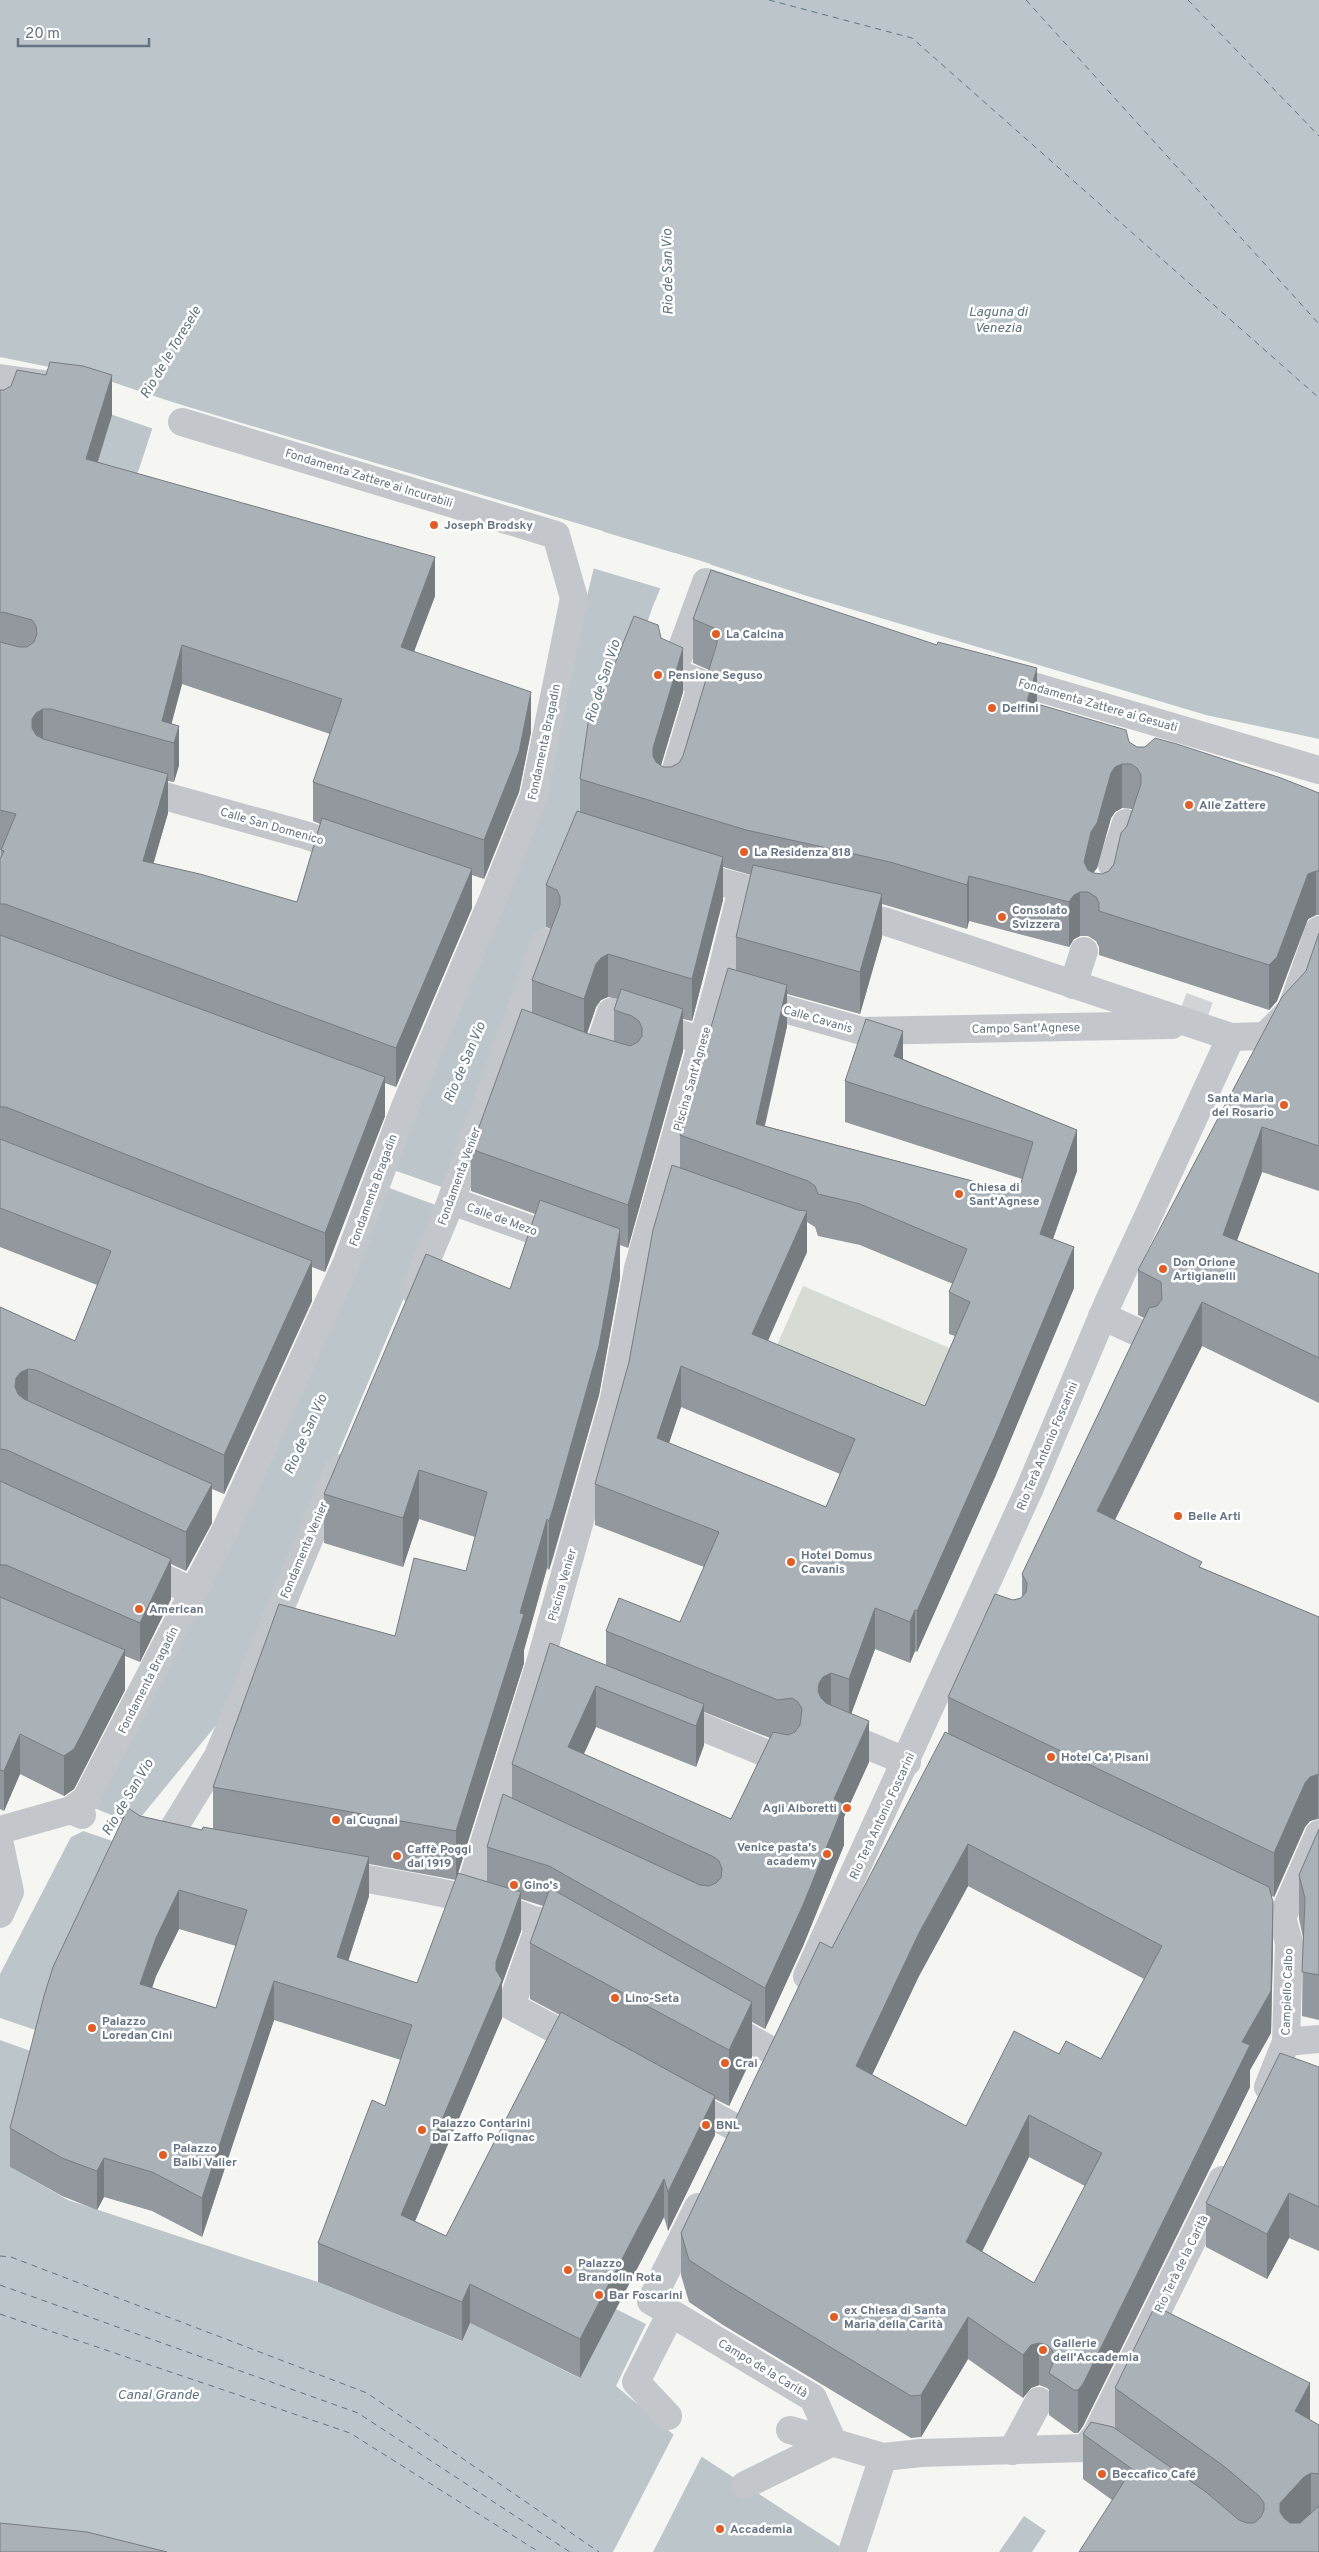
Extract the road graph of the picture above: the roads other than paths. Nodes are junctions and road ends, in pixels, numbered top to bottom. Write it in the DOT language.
graph roads {
  1 [pos="4,378"];
  2 [pos="75,389"];
  3 [pos="2,405"];
  4 [pos="182,422"];
  5 [pos="556,535"];
  6 [pos="762,601"];
  7 [pos="980,670"];
  8 [pos="1159,722"];
  9 [pos="1150,749"];
  10 [pos="1319,770"];
  11 [pos="104,779"];
  12 [pos="668,796"];
  13 [pos="1126,824"];
  14 [pos="371,857"];
  15 [pos="666,866"];
  16 [pos="1108,878"];
  17 [pos="465,889"];
  18 [pos="742,890"];
  19 [pos="494,899"];
  20 [pos="1319,930"];
  21 [pos="545,942"];
  22 [pos="1084,950"];
  23 [pos="1073,984"];
  24 [pos="717,990"];
  25 [pos="1190,1024"];
  26 [pos="511,1031"];
  27 [pos="862,1031"];
  28 [pos="1231,1038"];
  29 [pos="703,1041"];
  30 [pos="377,1097"];
  31 [pos="405,1107"];
  32 [pos="661,1186"];
  33 [pos="688,1196"];
  34 [pos="452,1200"];
  35 [pos="638,1268"];
  36 [pos="406,1309"];
  37 [pos="1105,1309"];
  38 [pos="1148,1337"];
  39 [pos="349,1445"];
  40 [pos="206,1503"];
  41 [pos="232,1515"];
  42 [pos="114,1556"];
  43 [pos="194,1592"];
  44 [pos="540,1663"];
  45 [pos="121,1671"];
  46 [pos="567,1673"];
  47 [pos="147,1682"];
  48 [pos="646,1704"];
  49 [pos="833,1730"];
  50 [pos="918,1752"];
  51 [pos="787,1754"];
  52 [pos="493,1813"];
  53 [pos="520,1826"];
  54 [pos="0,1830"];
  55 [pos="1319,1834"];
  56 [pos="0,1845"];
  57 [pos="194,1848"];
  58 [pos="311,1869"];
  59 [pos="467,1898"];
  60 [pos="1255,1905"];
  61 [pos="0,1914"];
  62 [pos="541,1921"];
  63 [pos="1285,1930"];
  64 [pos="592,1950"];
  65 [pos="798,1997"];
  66 [pos="695,2008"];
  67 [pos="785,2024"];
  68 [pos="1319,2039"];
  69 [pos="1286,2042"];
  70 [pos="772,2051"];
  71 [pos="606,2058"];
  72 [pos="760,2077"];
  73 [pos="658,2086"];
  74 [pos="1261,2101"];
  75 [pos="748,2103"];
  76 [pos="736,2128"];
  77 [pos="724,2154"];
  78 [pos="1235,2154"];
  79 [pos="711,2180"];
  80 [pos="671,2313"];
  81 [pos="1039,2401"];
  82 [pos="668,2416"];
  83 [pos="790,2430"];
  84 [pos="833,2442"];
  85 [pos="1090,2442"];
  86 [pos="1012,2451"];
  87 [pos="883,2457"];
  88 [pos="1124,2460"];
  89 [pos="745,2485"];
  90 [pos="852,2552"];
  1 -- 2 [label="street"];
  1 -- 3 [label="street"];
  4 -- 5 [label="street, Fondamenta Zattere ai Incurabili"];
  5 -- 19 [label="street, Fondamenta Bragadin"];
  6 -- 12 [label="street"];
  7 -- 8 [label="street, Fondamenta Zattere ai Gesuati"];
  8 -- 9 [label="street"];
  8 -- 10 [label="street, Fondamenta Zattere ai Gesuati"];
  11 -- 14 [label="street, Calle San Domenico"];
  13 -- 16 [label="street"];
  15 -- 18 [label="street, Campo Sant'Agnese"];
  17 -- 19 [label="street"];
  18 -- 23 [label="street, Campo Sant'Agnese"];
  18 -- 24 [label="street, Piscina Sant'Agnese"];
  19 -- 31 [label="street, Fondamenta Bragadin"];
  20 -- 28 [label="street, Campo Sant'Agnese"];
  21 -- 26 [label="street, Fondamenta Venier"];
  22 -- 23 [label="street"];
  23 -- 25 [label="street, Campo Sant'Agnese"];
  24 -- 27 [label="street, Calle Cavanis"];
  24 -- 29 [label="street, Piscina Sant'Agnese"];
  25 -- 27 [label="street, Campo Sant'Agnese"];
  25 -- 28 [label="street, Campo Sant'Agnese"];
  26 -- 29 [label="street"];
  26 -- 34 [label="street, Fondamenta Venier"];
  28 -- 37 [label="street"];
  29 -- 32 [label="street, Piscina Sant'Agnese"];
  30 -- 31 [label="street"];
  31 -- 41 [label="street, Fondamenta Bragadin"];
  32 -- 33 [label="street"];
  32 -- 35 [label="street, Piscina Sant'Agnese"];
  34 -- 35 [label="street, Calle de Mezo"];
  34 -- 36 [label="street, Fondamenta Venier"];
  35 -- 44 [label="street, Piscina Venier"];
  37 -- 38 [label="street"];
  37 -- 50 [label="street, Rio Terà Antonio Foscarini"];
  39 -- 57 [label="street, Fondamenta Venier"];
  40 -- 41 [label="street"];
  41 -- 43 [label="street, Fondamenta Bragadin"];
  42 -- 43 [label="street"];
  43 -- 47 [label="street, Fondamenta Bragadin"];
  44 -- 46 [label="street"];
  44 -- 52 [label="street, Piscina Venier"];
  45 -- 47 [label="street"];
  47 -- 54 [label="street, Fondamenta Bragadin"];
  48 -- 51 [label="street"];
  49 -- 50 [label="street"];
  50 -- 65 [label="street, Rio Terà Antonio Foscarini"];
  52 -- 53 [label="street"];
  52 -- 59 [label="street, Piscina Venier"];
  55 -- 63 [label="street"];
  56 -- 61 [label="street"];
  58 -- 59 [label="street"];
  59 -- 62 [label="street"];
  60 -- 63 [label="street"];
  62 -- 64 [label="street"];
  62 -- 71 [label="street"];
  63 -- 69 [label="street, Campiello Calbo"];
  66 -- 70 [label="street"];
  67 -- 70 [label="street"];
  68 -- 69 [label="street, Campiello Calbo"];
  69 -- 74 [label="street, Campiello Calbo"];
  70 -- 72 [label="street"];
  73 -- 76 [label="street"];
  75 -- 76 [label="street"];
  76 -- 77 [label="street"];
  78 -- 85 [label="street, Rio Terà de la Carità"];
  79 -- 80 [label="street"];
  80 -- 82 [label="street"];
  80 -- 84 [label="street, Campo de la Carità"];
  81 -- 86 [label="street"];
  83 -- 84 [label="street"];
  84 -- 87 [label="street"];
  84 -- 89 [label="street"];
  85 -- 86 [label="street"];
  85 -- 88 [label="street"];
  86 -- 87 [label="street"];
  87 -- 90 [label="street"];
}
